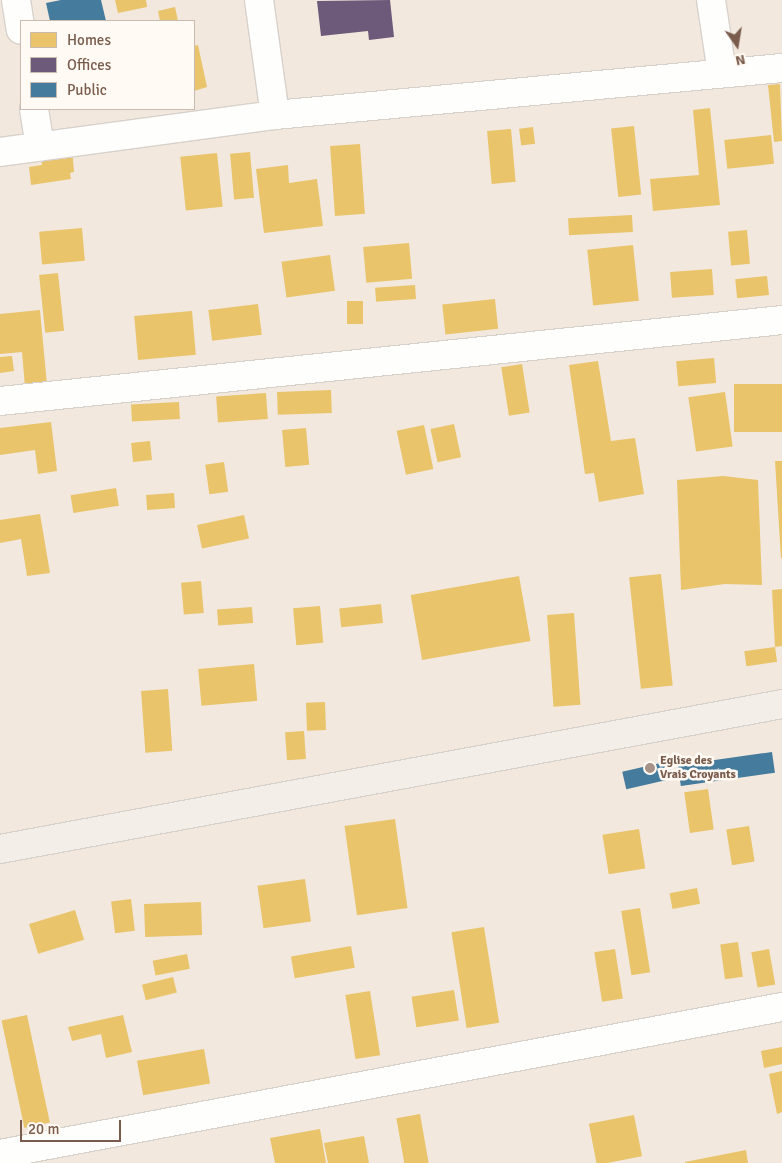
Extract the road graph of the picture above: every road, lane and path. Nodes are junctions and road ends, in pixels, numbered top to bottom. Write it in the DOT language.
graph roads {
  1 [pos="16,0"];
  2 [pos="258,0"];
  3 [pos="711,0"];
  4 [pos="20,24"];
  5 [pos="782,68"];
  6 [pos="722,74"];
  7 [pos="34,110"];
  8 [pos="275,115"];
  9 [pos="40,147"];
  10 [pos="0,152"];
  11 [pos="782,320"];
  12 [pos="0,401"];
  13 [pos="782,704"];
  14 [pos="0,849"];
  15 [pos="782,1007"];
  16 [pos="0,1154"];
  1 -- 4 [label="street"];
  2 -- 8 [label="street"];
  3 -- 6 [label="street"];
  5 -- 6 [label="street"];
  6 -- 8 [label="street"];
  7 -- 9 [label="street"];
  8 -- 9 [label="street"];
  9 -- 10 [label="street"];
  11 -- 12 [label="street"];
  13 -- 14 [label="main road"];
  15 -- 16 [label="street"];
}
